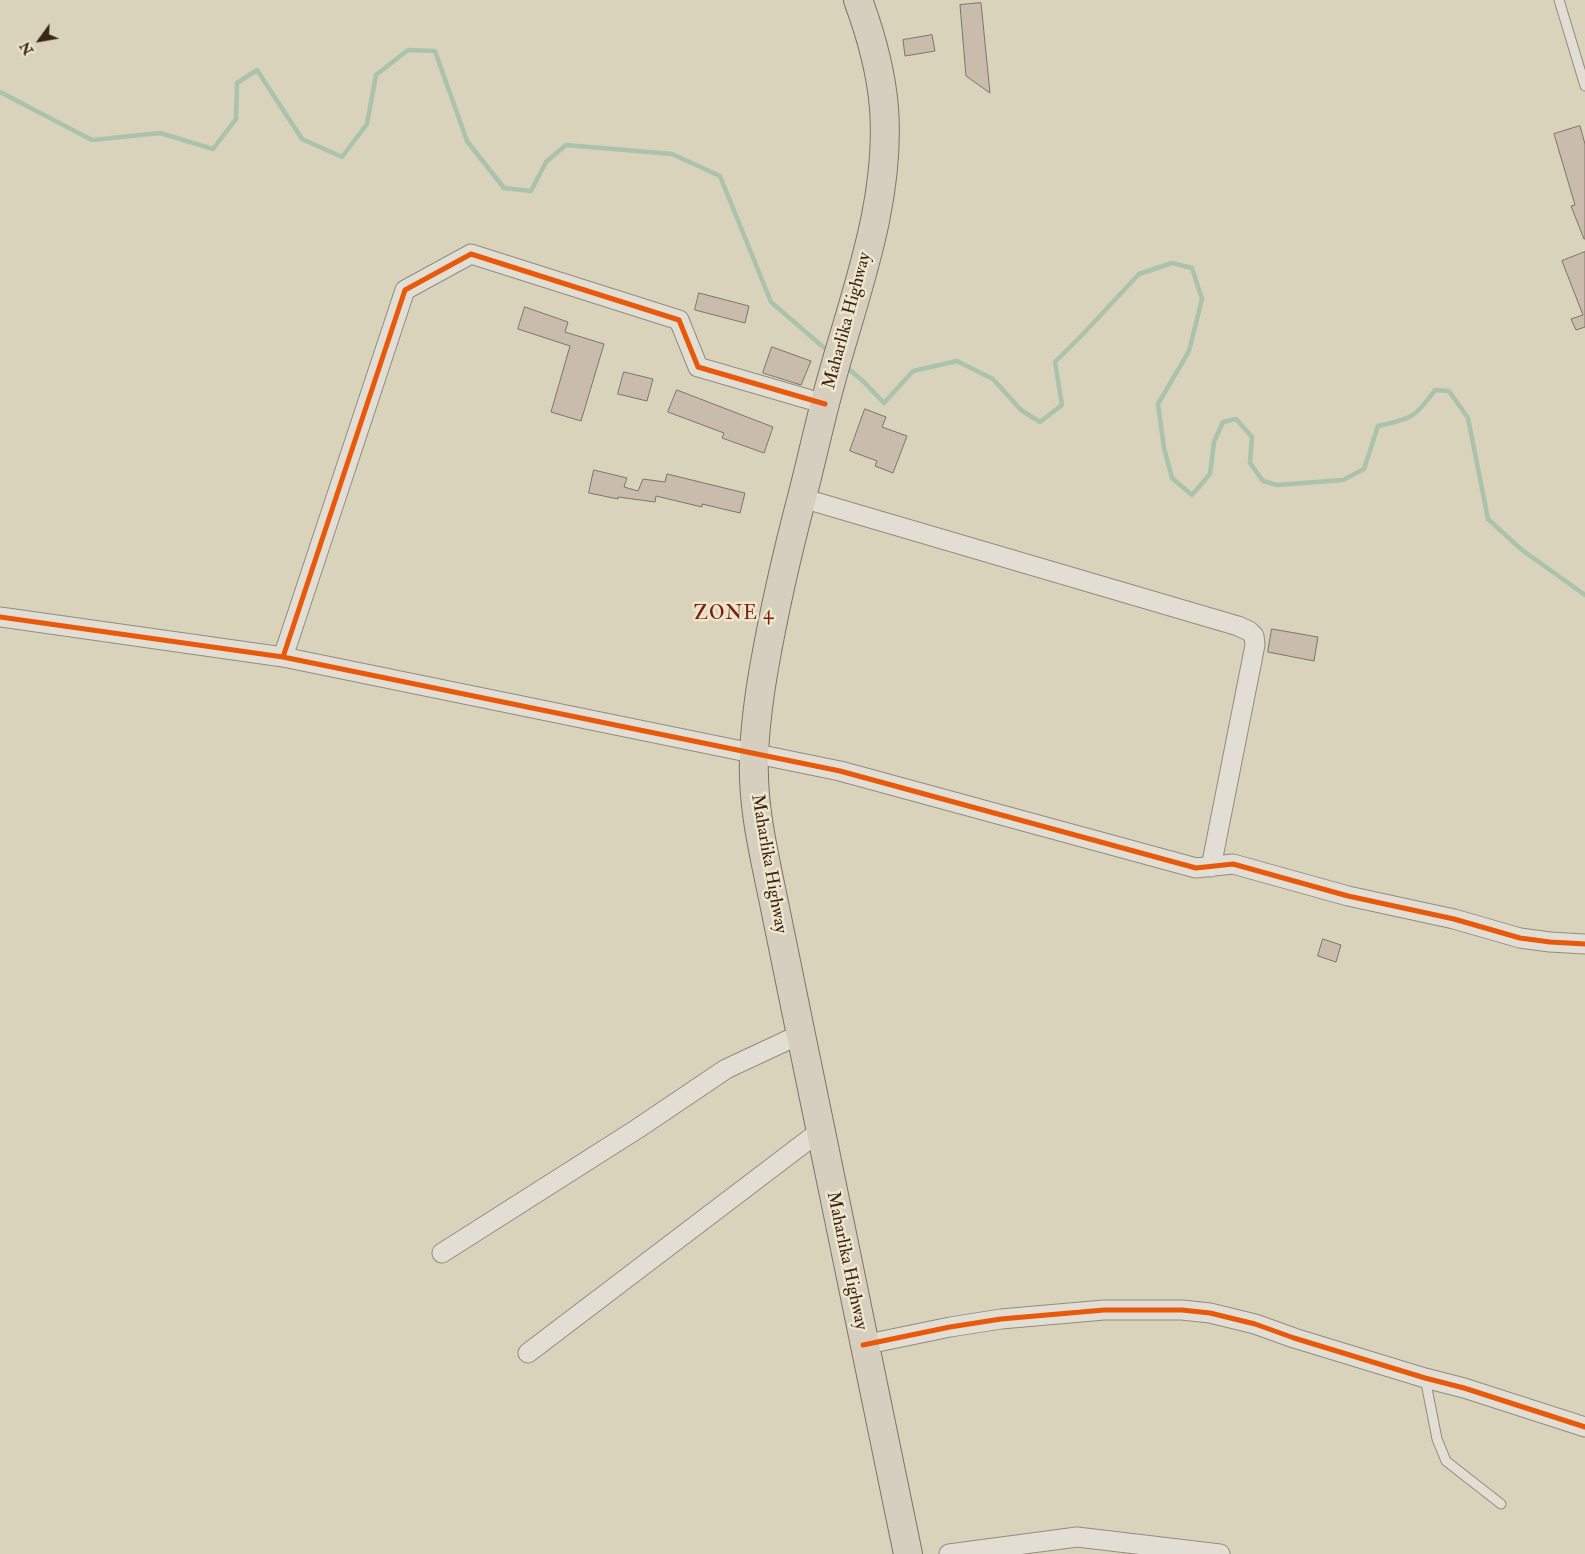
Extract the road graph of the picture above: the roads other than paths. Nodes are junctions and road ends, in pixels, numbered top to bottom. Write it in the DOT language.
graph roads {
  1 [pos="858,0"];
  2 [pos="1559,0"];
  3 [pos="1585,86"];
  4 [pos="828,393"];
  5 [pos="802,498"];
  6 [pos="0,617"];
  7 [pos="282,657"];
  8 [pos="754,753"];
  9 [pos="1211,867"];
  10 [pos="1585,944"];
  11 [pos="801,1034"];
  12 [pos="820,1131"];
  13 [pos="442,1253"];
  14 [pos="863,1345"];
  15 [pos="528,1353"];
  16 [pos="1425,1378"];
  17 [pos="1585,1426"];
  18 [pos="1501,1504"];
  19 [pos="908,1554"];
  20 [pos="949,1554"];
  21 [pos="1220,1554"];
  1 -- 4 [label="highway, Maharlika Highway"];
  2 -- 3 [label="lane"];
  4 -- 5 [label="highway, Maharlika Highway"];
  4 -- 7 [label="street"];
  5 -- 8 [label="highway, Maharlika Highway"];
  5 -- 9 [label="street"];
  6 -- 7 [label="street"];
  7 -- 8 [label="street"];
  8 -- 9 [label="street"];
  8 -- 11 [label="highway, Maharlika Highway"];
  9 -- 10 [label="street"];
  11 -- 12 [label="highway, Maharlika Highway"];
  11 -- 13 [label="street"];
  12 -- 14 [label="highway, Maharlika Highway"];
  12 -- 15 [label="street"];
  14 -- 16 [label="street"];
  14 -- 19 [label="highway, Maharlika Highway"];
  16 -- 17 [label="street"];
  16 -- 18 [label="lane"];
  20 -- 21 [label="street"];
}
